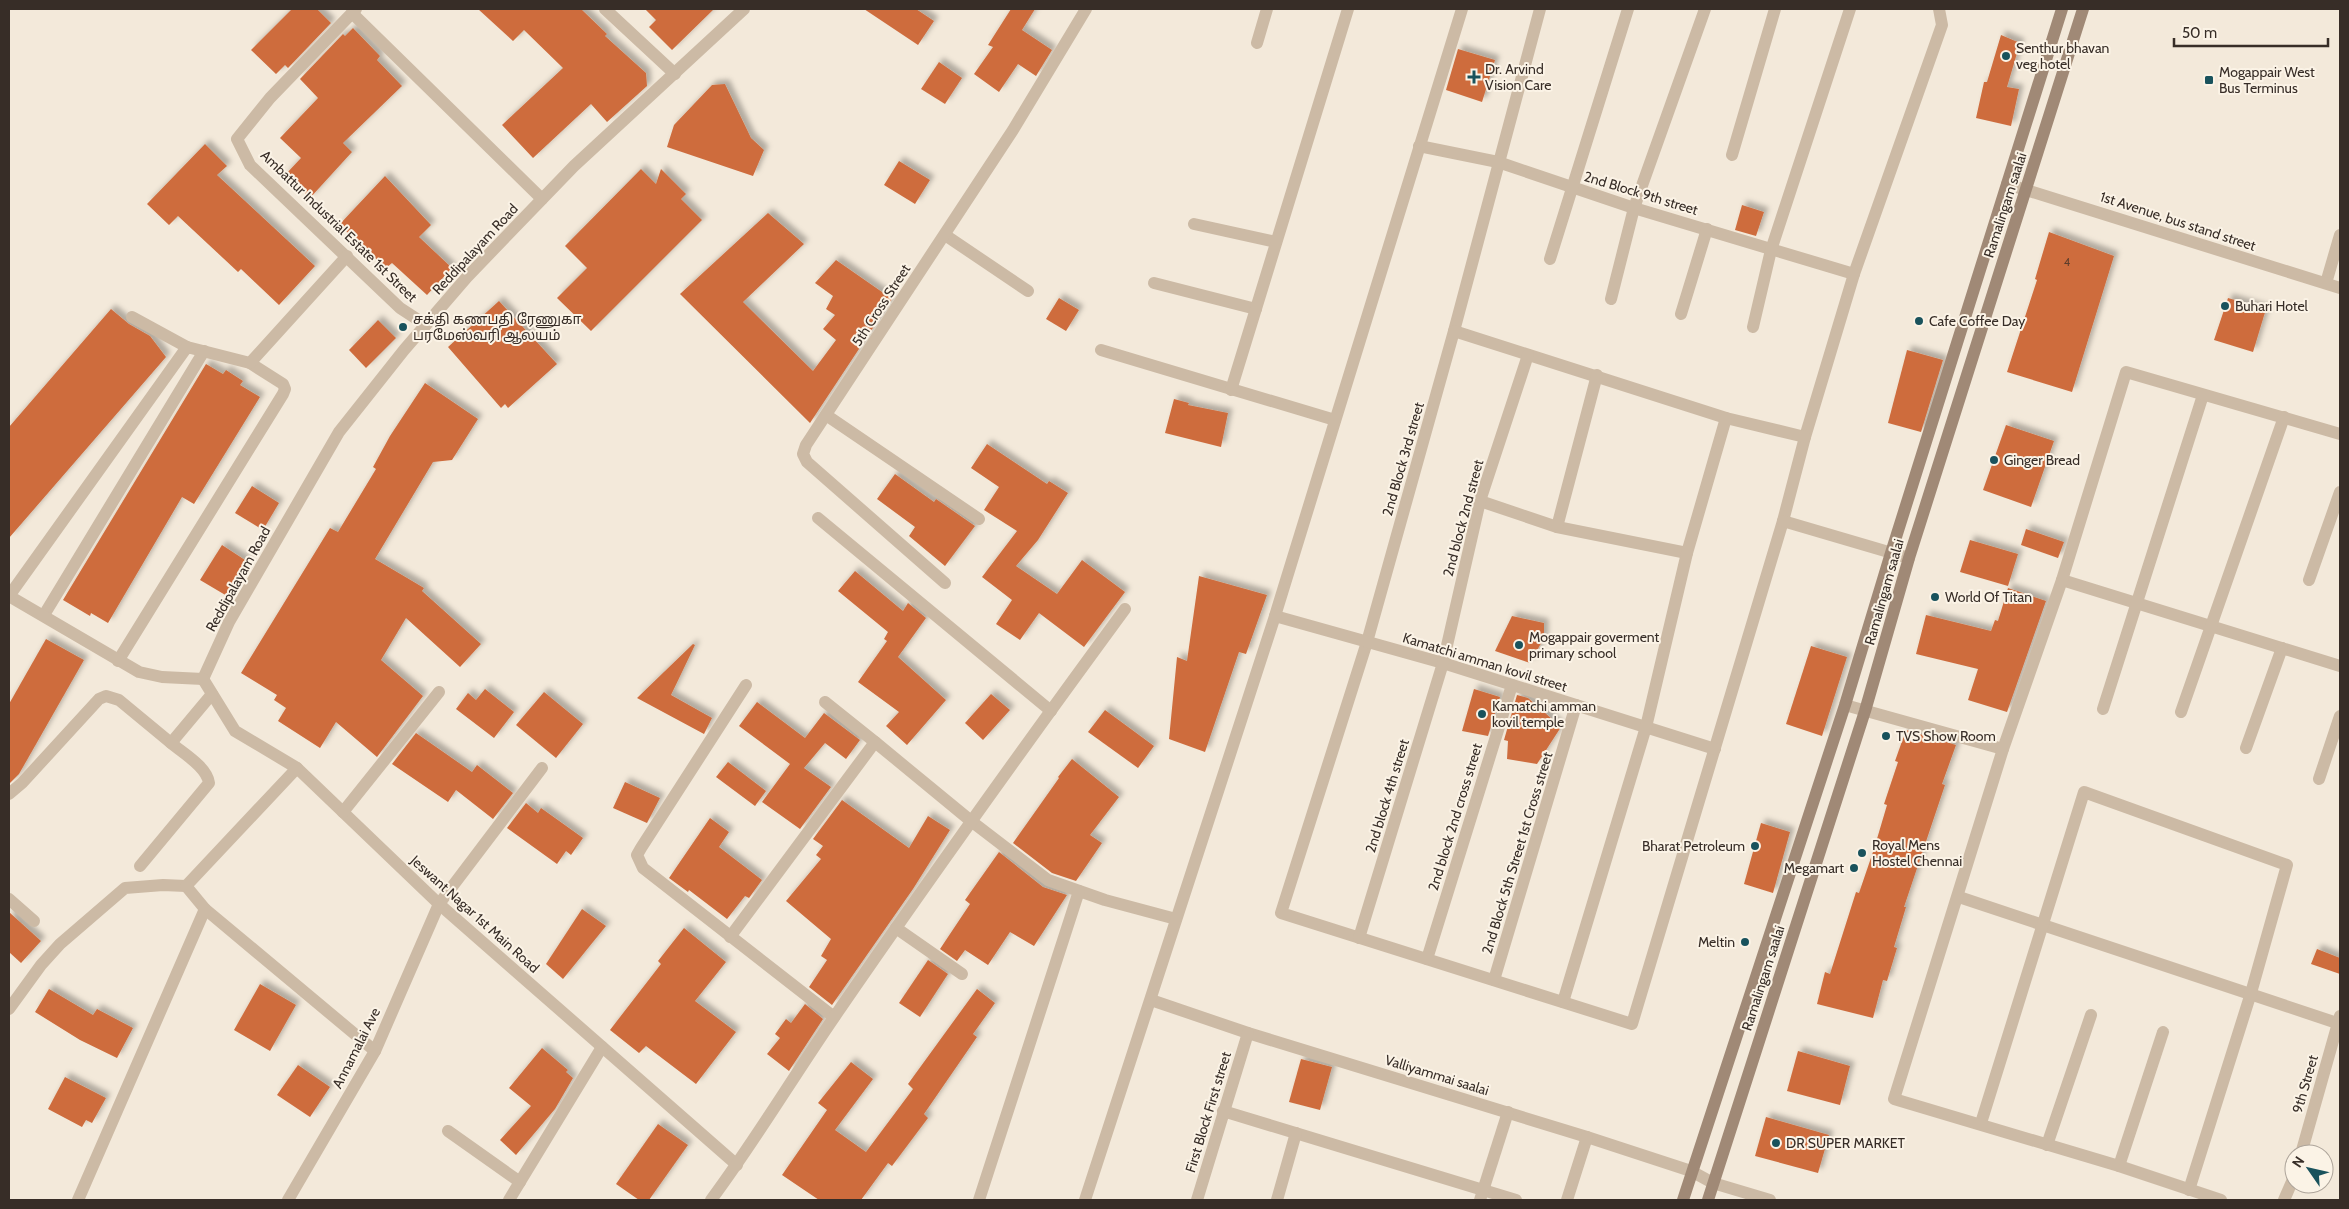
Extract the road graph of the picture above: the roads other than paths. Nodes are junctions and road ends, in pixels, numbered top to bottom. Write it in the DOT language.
graph roads {
  1 [pos="605,9"];
  2 [pos="744,9"];
  3 [pos="1086,9"];
  4 [pos="1267,9"];
  5 [pos="1348,9"];
  6 [pos="1462,9"];
  7 [pos="1540,9"];
  8 [pos="1628,9"];
  9 [pos="1705,9"];
  10 [pos="1775,9"];
  11 [pos="1850,9"];
  12 [pos="1939,9"];
  13 [pos="2062,9"];
  14 [pos="2083,9"];
  15 [pos="354,11"];
  16 [pos="1257,43"];
  17 [pos="675,74"];
  18 [pos="1419,146"];
  19 [pos="1732,156"];
  20 [pos="1498,162"];
  21 [pos="2007,184"];
  22 [pos="1572,187"];
  23 [pos="2026,188"];
  24 [pos="542,199"];
  25 [pos="1634,208"];
  26 [pos="1194,224"];
  27 [pos="1707,229"];
  28 [pos="945,235"];
  29 [pos="2340,235"];
  30 [pos="1276,242"];
  31 [pos="1771,250"];
  32 [pos="347,256"];
  33 [pos="1550,259"];
  34 [pos="1854,274"];
  35 [pos="1154,283"];
  36 [pos="2326,283"];
  37 [pos="2340,288"];
  38 [pos="1028,291"];
  39 [pos="1611,299"];
  40 [pos="1256,308"];
  41 [pos="1681,314"];
  42 [pos="132,317"];
  43 [pos="426,324"];
  44 [pos="1753,327"];
  45 [pos="1454,331"];
  46 [pos="188,347"];
  47 [pos="1101,350"];
  48 [pos="204,351"];
  49 [pos="1528,355"];
  50 [pos="250,363"];
  51 [pos="1597,375"];
  52 [pos="1231,390"];
  53 [pos="2203,395"];
  54 [pos="826,415"];
  55 [pos="2284,417"];
  56 [pos="1726,418"];
  57 [pos="1335,420"];
  58 [pos="2340,434"];
  59 [pos="1805,437"];
  60 [pos="2340,492"];
  61 [pos="1480,501"];
  62 [pos="818,518"];
  63 [pos="979,519"];
  64 [pos="1783,521"];
  65 [pos="1557,527"];
  66 [pos="1688,553"];
  67 [pos="1891,553"];
  68 [pos="1909,558"];
  69 [pos="2062,580"];
  70 [pos="2309,580"];
  71 [pos="945,583"];
  72 [pos="9,596"];
  73 [pos="2137,603"];
  74 [pos="1124,610"];
  75 [pos="44,616"];
  76 [pos="1275,616"];
  77 [pos="2211,627"];
  78 [pos="1367,642"];
  79 [pos="2282,648"];
  80 [pos="118,661"];
  81 [pos="1443,663"];
  82 [pos="2340,666"];
  83 [pos="203,679"];
  84 [pos="746,685"];
  85 [pos="1512,685"];
  86 [pos="439,692"];
  87 [pos="212,694"];
  88 [pos="825,702"];
  89 [pos="1576,705"];
  90 [pos="1845,705"];
  91 [pos="2103,709"];
  92 [pos="1050,711"];
  93 [pos="1865,711"];
  94 [pos="2181,712"];
  95 [pos="2340,716"];
  96 [pos="1646,727"];
  97 [pos="875,742"];
  98 [pos="171,743"];
  99 [pos="2246,748"];
  100 [pos="1715,749"];
  101 [pos="2003,749"];
  102 [pos="297,768"];
  103 [pos="542,768"];
  104 [pos="2319,779"];
  105 [pos="9,794"];
  106 [pos="343,812"];
  107 [pos="971,821"];
  108 [pos="1796,856"];
  109 [pos="1817,861"];
  110 [pos="140,866"];
  111 [pos="186,886"];
  112 [pos="1079,891"];
  113 [pos="1959,898"];
  114 [pos="9,899"];
  115 [pos="438,904"];
  116 [pos="205,909"];
  117 [pos="1176,919"];
  118 [pos="34,921"];
  119 [pos="2042,925"];
  120 [pos="896,928"];
  121 [pos="730,937"];
  122 [pos="1359,938"];
  123 [pos="1427,959"];
  124 [pos="962,974"];
  125 [pos="1494,980"];
  126 [pos="2251,993"];
  127 [pos="1151,1000"];
  128 [pos="1563,1002"];
  129 [pos="9,1009"];
  130 [pos="2091,1015"];
  131 [pos="834,1017"];
  132 [pos="2340,1021"];
  133 [pos="2163,1032"];
  134 [pos="1248,1033"];
  135 [pos="602,1047"];
  136 [pos="375,1050"];
  137 [pos="1223,1111"];
  138 [pos="1508,1112"];
  139 [pos="1981,1123"];
  140 [pos="448,1131"];
  141 [pos="1296,1133"];
  142 [pos="1587,1137"];
  143 [pos="2304,1144"];
  144 [pos="2046,1145"];
  145 [pos="737,1165"];
  146 [pos="2119,1166"];
  147 [pos="1691,1171"];
  148 [pos="520,1182"];
  149 [pos="1713,1183"];
  150 [pos="2189,1190"];
  151 [pos="1481,1196"];
  152 [pos="78,1200"];
  153 [pos="288,1200"];
  154 [pos="509,1200"];
  155 [pos="711,1200"];
  156 [pos="979,1200"];
  157 [pos="1084,1200"];
  158 [pos="1197,1200"];
  159 [pos="1277,1200"];
  160 [pos="1516,1200"];
  161 [pos="1566,1200"];
  162 [pos="1683,1200"];
  163 [pos="1708,1200"];
  164 [pos="1770,1200"];
  165 [pos="2221,1200"];
  1 -- 17 [label="street"];
  2 -- 17 [label="street, Reddipalayam Road"];
  3 -- 28 [label="street, 5th Cross Street"];
  4 -- 16 [label="street"];
  5 -- 30 [label="street"];
  6 -- 18 [label="street"];
  7 -- 20 [label="street, 2nd Block 3rd street"];
  8 -- 22 [label="street"];
  9 -- 25 [label="street"];
  10 -- 19 [label="street"];
  11 -- 31 [label="street"];
  12 -- 34 [label="street"];
  13 -- 21 [label="main road"];
  14 -- 23 [label="main road, Ramalingam saalai"];
  15 -- 24 [label="street"];
  15 -- 32 [label="street, Ambattur Industrial Estate 1st Street"];
  17 -- 24 [label="street, Reddipalayam Road"];
  18 -- 20 [label="street, 2nd Block 9th street"];
  18 -- 57 [label="street"];
  20 -- 22 [label="street, 2nd Block 9th street"];
  20 -- 45 [label="street, 2nd Block 3rd street"];
  21 -- 23 [label="street, 1st Avenue, bus stand street"];
  21 -- 67 [label="main road"];
  22 -- 25 [label="street, 2nd Block 9th street"];
  22 -- 33 [label="street"];
  23 -- 36 [label="street, 1st Avenue, bus stand street"];
  23 -- 68 [label="main road, Ramalingam saalai"];
  24 -- 43 [label="street, Reddipalayam Road"];
  25 -- 27 [label="street, 2nd Block 9th street"];
  25 -- 39 [label="street"];
  26 -- 30 [label="street"];
  27 -- 31 [label="street, 2nd Block 9th street"];
  27 -- 41 [label="street"];
  28 -- 38 [label="street"];
  28 -- 54 [label="street, 5th Cross Street"];
  29 -- 36 [label="street"];
  30 -- 40 [label="street"];
  31 -- 34 [label="street, 2nd Block 9th street"];
  31 -- 44 [label="street"];
  32 -- 43 [label="street, Ambattur Industrial Estate 1st Street"];
  32 -- 50 [label="street"];
  34 -- 59 [label="street"];
  35 -- 40 [label="street"];
  36 -- 37 [label="street, 1st Avenue, bus stand street"];
  40 -- 52 [label="street"];
  42 -- 46 [label="street"];
  43 -- 83 [label="street, Reddipalayam Road"];
  45 -- 49 [label="street"];
  45 -- 78 [label="street, 2nd Block 3rd street"];
  46 -- 48 [label="street"];
  46 -- 72 [label="street"];
  47 -- 52 [label="street"];
  48 -- 50 [label="street"];
  48 -- 75 [label="street"];
  49 -- 51 [label="street"];
  49 -- 61 [label="street, 2nd block 2nd street"];
  50 -- 80 [label="street"];
  51 -- 56 [label="street"];
  51 -- 65 [label="street"];
  52 -- 57 [label="street"];
  53 -- 55 [label="street"];
  53 -- 69 [label="street"];
  53 -- 73 [label="street"];
  54 -- 63 [label="street"];
  54 -- 71 [label="street, 5th Cross Street"];
  55 -- 58 [label="street"];
  55 -- 77 [label="street"];
  56 -- 59 [label="street"];
  56 -- 66 [label="street"];
  57 -- 76 [label="street"];
  59 -- 64 [label="street"];
  60 -- 70 [label="street"];
  61 -- 65 [label="street"];
  61 -- 81 [label="street, 2nd block 2nd street"];
  62 -- 92 [label="street"];
  64 -- 67 [label="street"];
  64 -- 100 [label="street"];
  65 -- 66 [label="street"];
  66 -- 96 [label="street"];
  67 -- 68 [label="street"];
  67 -- 90 [label="main road"];
  68 -- 93 [label="main road, Ramalingam saalai"];
  69 -- 73 [label="street"];
  69 -- 101 [label="street"];
  72 -- 75 [label="street"];
  73 -- 77 [label="street"];
  73 -- 91 [label="street"];
  74 -- 92 [label="street"];
  75 -- 80 [label="street"];
  76 -- 78 [label="street, Kamatchi amman kovil street"];
  76 -- 117 [label="street"];
  77 -- 79 [label="street"];
  77 -- 94 [label="street"];
  78 -- 81 [label="street, Kamatchi amman kovil street"];
  78 -- 122 [label="street, 2nd Block 3rd street"];
  79 -- 82 [label="street"];
  79 -- 99 [label="street"];
  80 -- 83 [label="street"];
  81 -- 85 [label="street, Kamatchi amman kovil street"];
  81 -- 122 [label="street, 2nd block 4th street"];
  83 -- 87 [label="street, Jeswant Nagar 1st Main Road"];
  84 -- 121 [label="street"];
  85 -- 89 [label="street, Kamatchi amman kovil street"];
  85 -- 123 [label="street, 2nd block 2nd cross street"];
  86 -- 106 [label="street"];
  87 -- 98 [label="street"];
  87 -- 102 [label="street, Jeswant Nagar 1st Main Road"];
  88 -- 97 [label="street"];
  89 -- 96 [label="street, Kamatchi amman kovil street"];
  89 -- 125 [label="street, 2nd Block 5th Street 1st Cross street"];
  90 -- 93 [label="street"];
  90 -- 108 [label="main road"];
  92 -- 107 [label="street"];
  93 -- 101 [label="street"];
  93 -- 109 [label="main road, Ramalingam saalai"];
  95 -- 104 [label="street"];
  96 -- 100 [label="street, Kamatchi amman kovil street"];
  96 -- 128 [label="street"];
  97 -- 107 [label="street"];
  97 -- 121 [label="street"];
  98 -- 105 [label="street"];
  98 -- 110 [label="street"];
  100 -- 128 [label="street"];
  101 -- 113 [label="street"];
  102 -- 106 [label="street, Jeswant Nagar 1st Main Road"];
  102 -- 111 [label="street"];
  103 -- 115 [label="street, Annamalai Ave"];
  106 -- 115 [label="street, Jeswant Nagar 1st Main Road"];
  107 -- 112 [label="street"];
  107 -- 120 [label="street"];
  108 -- 109 [label="main road"];
  108 -- 147 [label="main road"];
  109 -- 149 [label="main road, Ramalingam saalai"];
  111 -- 116 [label="street"];
  111 -- 129 [label="street"];
  112 -- 117 [label="street"];
  112 -- 156 [label="street"];
  113 -- 119 [label="street"];
  113 -- 139 [label="street"];
  114 -- 118 [label="street"];
  115 -- 135 [label="street, Jeswant Nagar 1st Main Road"];
  115 -- 136 [label="street, Annamalai Ave"];
  116 -- 136 [label="street"];
  116 -- 152 [label="street"];
  117 -- 127 [label="street"];
  119 -- 126 [label="street"];
  119 -- 126 [label="street"];
  119 -- 139 [label="street"];
  120 -- 124 [label="street"];
  120 -- 131 [label="street"];
  121 -- 131 [label="street"];
  122 -- 123 [label="street"];
  123 -- 125 [label="street"];
  125 -- 128 [label="street"];
  126 -- 132 [label="street"];
  126 -- 150 [label="street"];
  127 -- 134 [label="street, Valliyammai saalai"];
  127 -- 157 [label="street"];
  130 -- 144 [label="street"];
  131 -- 145 [label="street"];
  132 -- 143 [label="street, 9th Street"];
  133 -- 146 [label="street"];
  134 -- 137 [label="street, First Block First street"];
  134 -- 138 [label="street, Valliyammai saalai"];
  135 -- 145 [label="street, Jeswant Nagar 1st Main Road"];
  135 -- 148 [label="street"];
  136 -- 153 [label="street, Annamalai Ave"];
  137 -- 141 [label="street"];
  137 -- 158 [label="street, First Block First street"];
  138 -- 142 [label="street, Valliyammai saalai"];
  138 -- 151 [label="street"];
  139 -- 144 [label="street"];
  140 -- 148 [label="street"];
  141 -- 151 [label="street"];
  141 -- 159 [label="street"];
  142 -- 147 [label="street, Valliyammai saalai"];
  142 -- 161 [label="street"];
  144 -- 146 [label="street"];
  145 -- 155 [label="street"];
  146 -- 150 [label="street"];
  147 -- 149 [label="street, Valliyammai saalai"];
  147 -- 162 [label="main road"];
  148 -- 154 [label="street"];
  149 -- 163 [label="main road, Ramalingam saalai"];
  149 -- 164 [label="street, Valliyammai saalai"];
  150 -- 165 [label="street"];
  151 -- 160 [label="street"];
}
